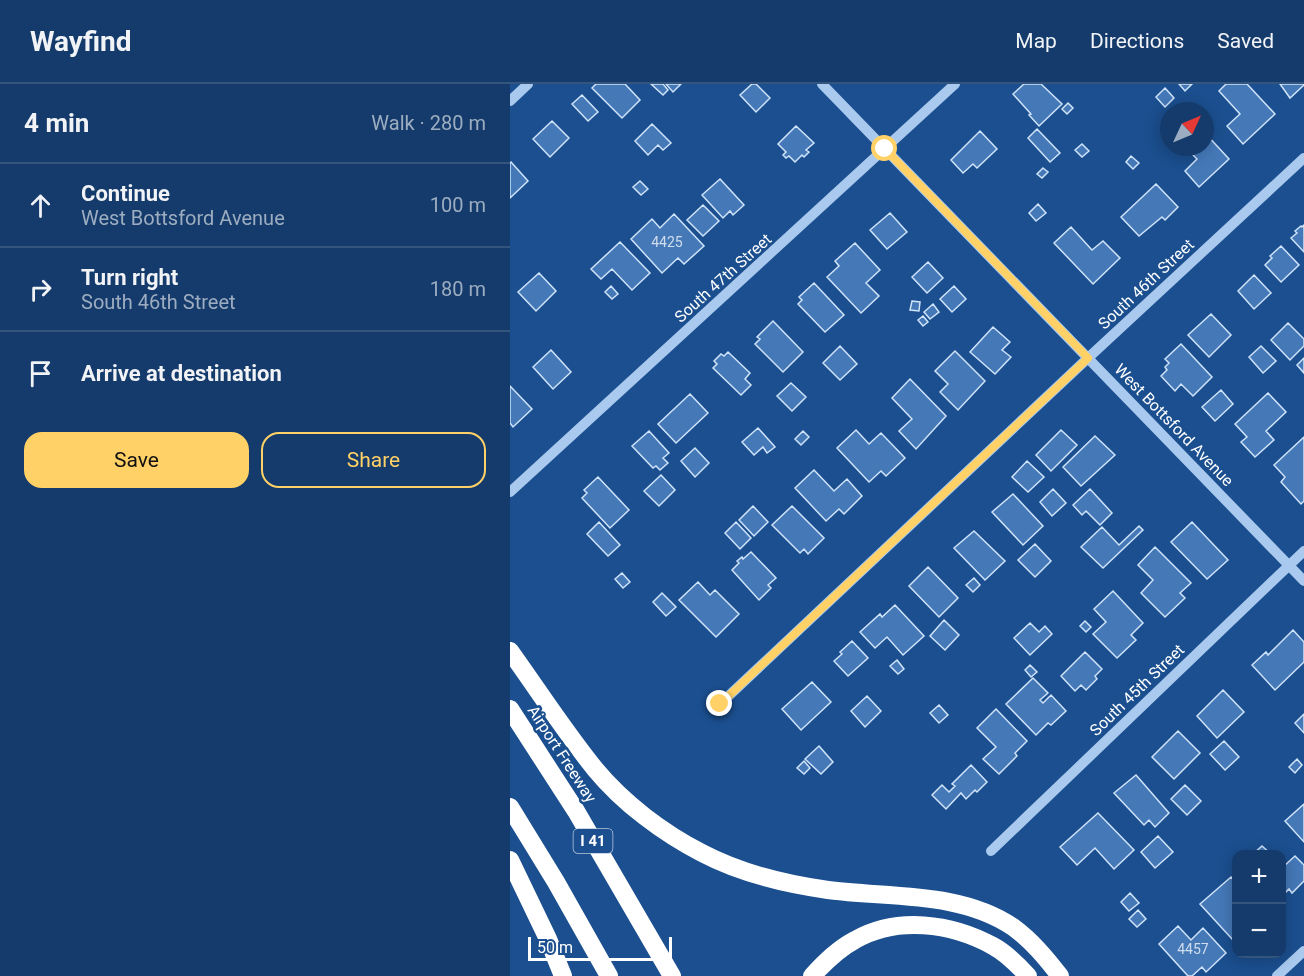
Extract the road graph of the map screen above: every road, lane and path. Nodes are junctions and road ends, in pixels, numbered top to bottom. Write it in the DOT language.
graph roads {
  1 [pos="528,84"];
  2 [pos="822,84"];
  3 [pos="955,84"];
  4 [pos="510,101"];
  5 [pos="885,149"];
  6 [pos="1304,158"];
  7 [pos="1088,358"];
  8 [pos="510,492"];
  9 [pos="1304,552"];
  10 [pos="1289,566"];
  11 [pos="1304,581"];
  12 [pos="510,651"];
  13 [pos="720,704"];
  14 [pos="510,709"];
  15 [pos="510,807"];
  16 [pos="991,851"];
  17 [pos="510,860"];
  18 [pos="1304,951"];
  19 [pos="563,976"];
  20 [pos="609,976"];
  21 [pos="672,976"];
  22 [pos="812,976"];
  23 [pos="1028,976"];
  24 [pos="1060,976"];
  25 [pos="1277,976"];
  1 -- 4 [label="street"];
  2 -- 5 [label="street, West Bottsford Avenue"];
  3 -- 5 [label="street, South 47th Street"];
  5 -- 7 [label="street, West Bottsford Avenue"];
  5 -- 8 [label="street, South 47th Street"];
  6 -- 7 [label="street, South 46th Street"];
  7 -- 10 [label="street, West Bottsford Avenue"];
  7 -- 13 [label="street, South 46th Street"];
  9 -- 10 [label="street, South 45th Street"];
  10 -- 11 [label="street, West Bottsford Avenue"];
  10 -- 16 [label="street, South 45th Street"];
  12 -- 24 [label="highway"];
  14 -- 21 [label="highway, Airport Freeway / I 41"];
  15 -- 20 [label="highway"];
  17 -- 19 [label="highway"];
  18 -- 25 [label="street"];
  22 -- 23 [label="highway"];
}
